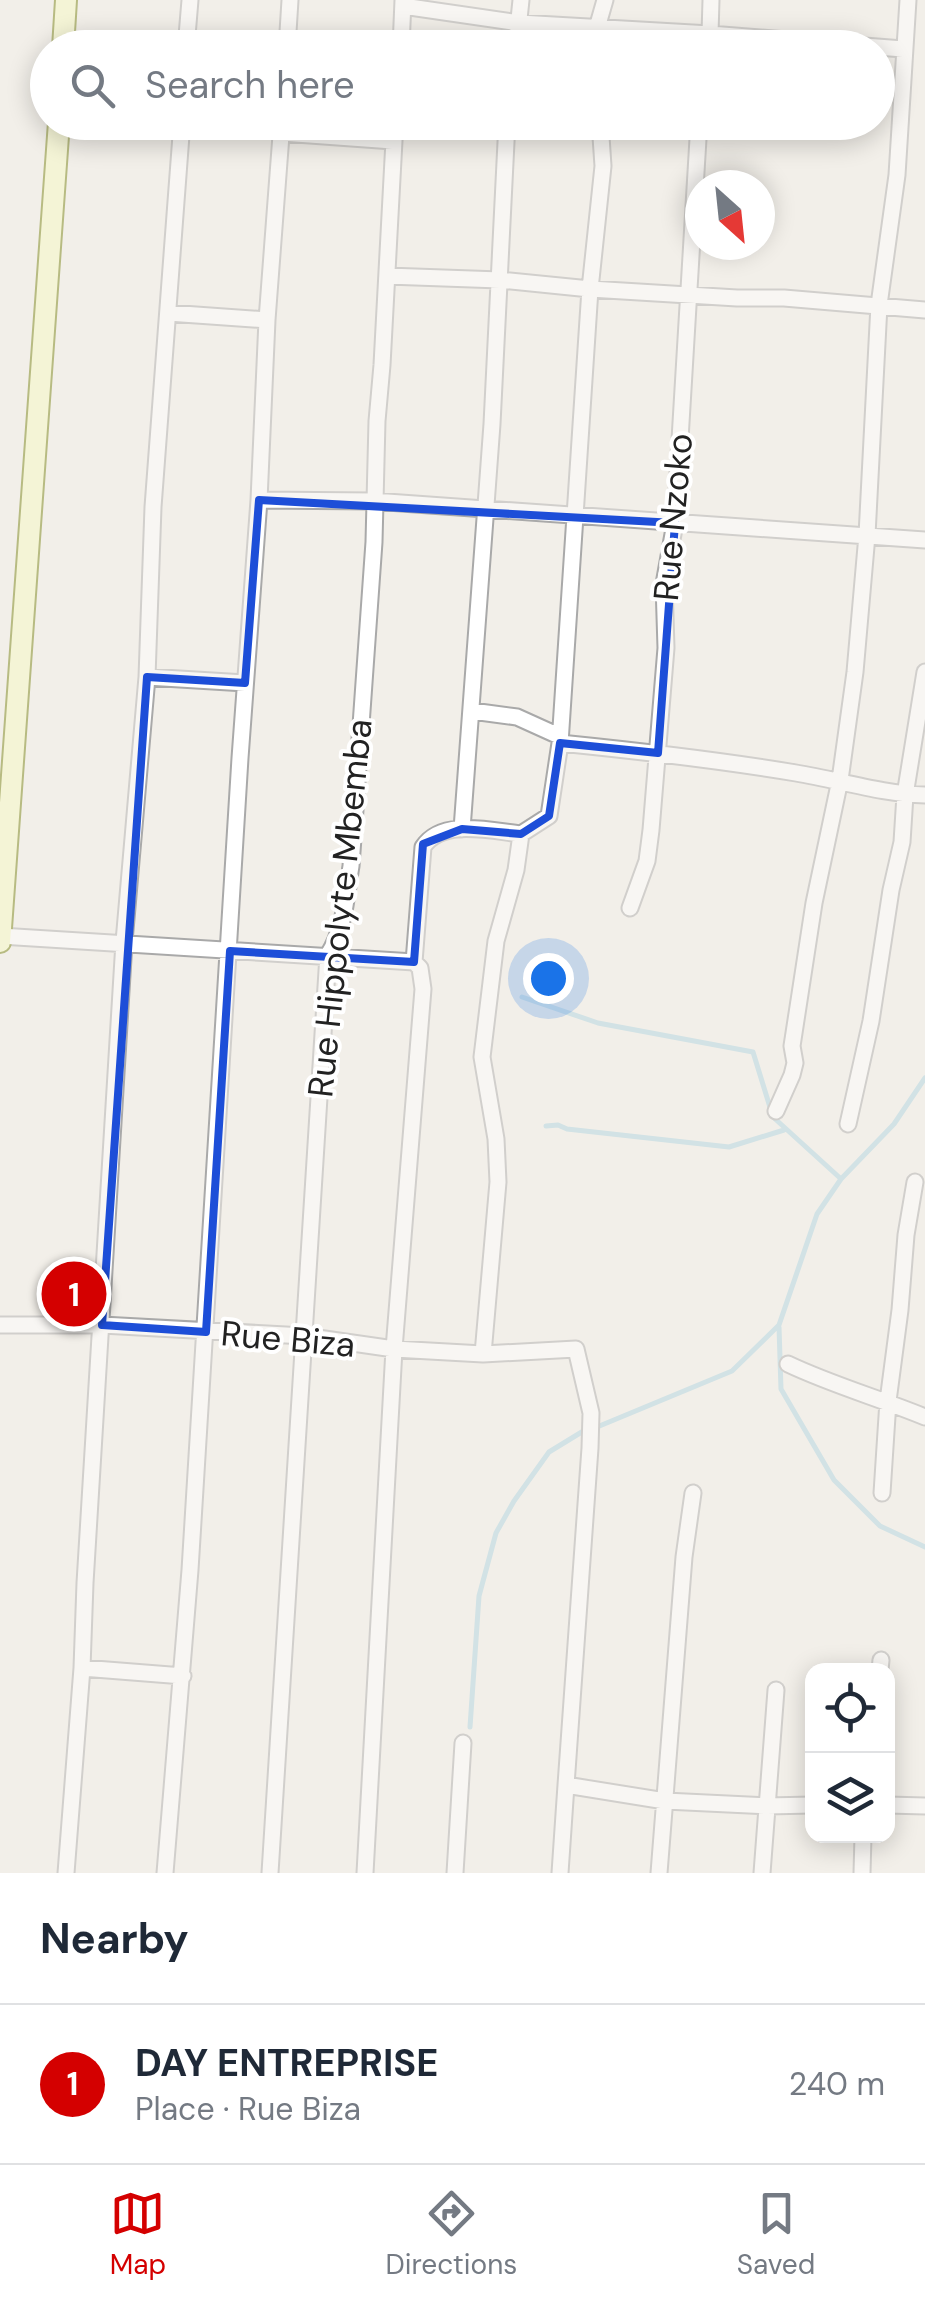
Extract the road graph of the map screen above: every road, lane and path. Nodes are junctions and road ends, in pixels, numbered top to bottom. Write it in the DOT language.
graph roads {
  1 [pos="66,0"];
  2 [pos="190,0"];
  3 [pos="290,0"];
  4 [pos="520,0"];
  5 [pos="605,0"];
  6 [pos="710,0"];
  7 [pos="908,0"];
  8 [pos="403,3"];
  9 [pos="519,24"];
  10 [pos="597,28"];
  11 [pos="64,30"];
  12 [pos="188,30"];
  13 [pos="288,30"];
  14 [pos="401,30"];
  15 [pos="518,30"];
  16 [pos="614,30"];
  17 [pos="709,30"];
  18 [pos="895,49"];
  19 [pos="904,49"];
  20 [pos="57,140"];
  21 [pos="181,140"];
  22 [pos="281,140"];
  23 [pos="384,140"];
  24 [pos="506,140"];
  25 [pos="601,140"];
  26 [pos="697,140"];
  27 [pos="393,141"];
  28 [pos="387,276"];
  29 [pos="500,280"];
  30 [pos="590,289"];
  31 [pos="690,295"];
  32 [pos="878,305"];
  33 [pos="925,310"];
  34 [pos="168,313"];
  35 [pos="267,320"];
  36 [pos="259,500"];
  37 [pos="374,501"];
  38 [pos="486,510"];
  39 [pos="575,514"];
  40 [pos="674,523"];
  41 [pos="867,534"];
  42 [pos="925,540"];
  43 [pos="925,672"];
  44 [pos="147,677"];
  45 [pos="246,683"];
  46 [pos="472,711"];
  47 [pos="560,739"];
  48 [pos="658,753"];
  49 [pos="840,780"];
  50 [pos="905,794"];
  51 [pos="925,795"];
  52 [pos="462,829"];
  53 [pos="521,834"];
  54 [pos="630,908"];
  55 [pos="0,938"];
  56 [pos="124,942"];
  57 [pos="230,951"];
  58 [pos="328,954"];
  59 [pos="414,962"];
  60 [pos="776,1112"];
  61 [pos="848,1124"];
  62 [pos="915,1182"];
  63 [pos="0,1325"];
  64 [pos="102,1325"];
  65 [pos="206,1332"];
  66 [pos="304,1336"];
  67 [pos="394,1349"];
  68 [pos="483,1354"];
  69 [pos="788,1364"];
  70 [pos="888,1402"];
  71 [pos="925,1416"];
  72 [pos="694,1493"];
  73 [pos="882,1493"];
  74 [pos="82,1668"];
  75 [pos="183,1676"];
  76 [pos="776,1690"];
  77 [pos="463,1743"];
  78 [pos="566,1785"];
  79 [pos="665,1801"];
  80 [pos="895,1805"];
  81 [pos="768,1806"];
  82 [pos="805,1806"];
  83 [pos="925,1806"];
  84 [pos="863,1843"];
  85 [pos="66,1873"];
  86 [pos="165,1873"];
  87 [pos="270,1873"];
  88 [pos="365,1873"];
  89 [pos="454,1873"];
  90 [pos="560,1873"];
  91 [pos="659,1873"];
  92 [pos="762,1873"];
  93 [pos="862,1873"];
  1 -- 11 [label="main road"];
  2 -- 12 [label="street"];
  3 -- 13 [label="street"];
  4 -- 9 [label="street"];
  5 -- 10 [label="street"];
  6 -- 17 [label="street"];
  7 -- 19 [label="street"];
  8 -- 9 [label="street"];
  8 -- 14 [label="street"];
  9 -- 10 [label="street"];
  9 -- 15 [label="street"];
  10 -- 16 [label="street"];
  18 -- 19 [label="street"];
  19 -- 32 [label="street"];
  20 -- 55 [label="main road"];
  21 -- 34 [label="street"];
  22 -- 35 [label="street"];
  23 -- 27 [label="street"];
  24 -- 29 [label="street"];
  25 -- 30 [label="street"];
  26 -- 31 [label="street, Rue Nzoko"];
  27 -- 28 [label="street, Rue Hippolyte Mbemba"];
  28 -- 29 [label="street"];
  28 -- 37 [label="street, Rue Hippolyte Mbemba"];
  29 -- 30 [label="street"];
  29 -- 38 [label="street"];
  30 -- 31 [label="street"];
  30 -- 39 [label="street"];
  31 -- 32 [label="street"];
  31 -- 40 [label="street, Rue Nzoko"];
  32 -- 33 [label="street"];
  32 -- 41 [label="street"];
  34 -- 35 [label="street"];
  34 -- 44 [label="street"];
  35 -- 36 [label="street"];
  36 -- 37 [label="street"];
  36 -- 45 [label="street"];
  37 -- 38 [label="street"];
  37 -- 58 [label="street, Rue Hippolyte Mbemba"];
  38 -- 39 [label="street"];
  38 -- 46 [label="street"];
  39 -- 40 [label="street"];
  39 -- 47 [label="street"];
  40 -- 41 [label="street"];
  40 -- 48 [label="street, Rue Nzoko"];
  41 -- 42 [label="street"];
  41 -- 49 [label="street"];
  43 -- 50 [label="street"];
  44 -- 45 [label="street"];
  44 -- 56 [label="street"];
  45 -- 57 [label="street"];
  46 -- 47 [label="street"];
  46 -- 52 [label="street"];
  47 -- 48 [label="street"];
  47 -- 53 [label="street"];
  48 -- 49 [label="street"];
  48 -- 54 [label="street, Rue Nzoko"];
  49 -- 50 [label="street"];
  49 -- 60 [label="street"];
  50 -- 51 [label="street"];
  50 -- 61 [label="street"];
  52 -- 53 [label="street"];
  52 -- 59 [label="street"];
  53 -- 68 [label="street"];
  55 -- 56 [label="street"];
  56 -- 57 [label="street"];
  56 -- 64 [label="street"];
  57 -- 58 [label="street"];
  57 -- 65 [label="street"];
  58 -- 59 [label="street"];
  58 -- 66 [label="street, Rue Hippolyte Mbemba"];
  59 -- 67 [label="street"];
  62 -- 70 [label="street"];
  63 -- 64 [label="street, Rue Biza"];
  64 -- 65 [label="street, Rue Biza"];
  64 -- 74 [label="street"];
  65 -- 66 [label="street, Rue Biza"];
  65 -- 75 [label="street"];
  66 -- 67 [label="street, Rue Biza"];
  66 -- 87 [label="street, Rue Hippolyte Mbemba"];
  67 -- 68 [label="street, Rue Biza"];
  67 -- 88 [label="street"];
  68 -- 78 [label="street, Rue Biza"];
  69 -- 70 [label="street"];
  70 -- 71 [label="street"];
  70 -- 73 [label="street"];
  72 -- 79 [label="street"];
  74 -- 75 [label="street"];
  74 -- 85 [label="street"];
  75 -- 86 [label="street"];
  76 -- 81 [label="street"];
  77 -- 89 [label="street"];
  78 -- 79 [label="street"];
  78 -- 90 [label="street"];
  79 -- 81 [label="street"];
  79 -- 91 [label="street"];
  80 -- 83 [label="street"];
  81 -- 82 [label="street"];
  81 -- 92 [label="street"];
  84 -- 93 [label="street"];
}
